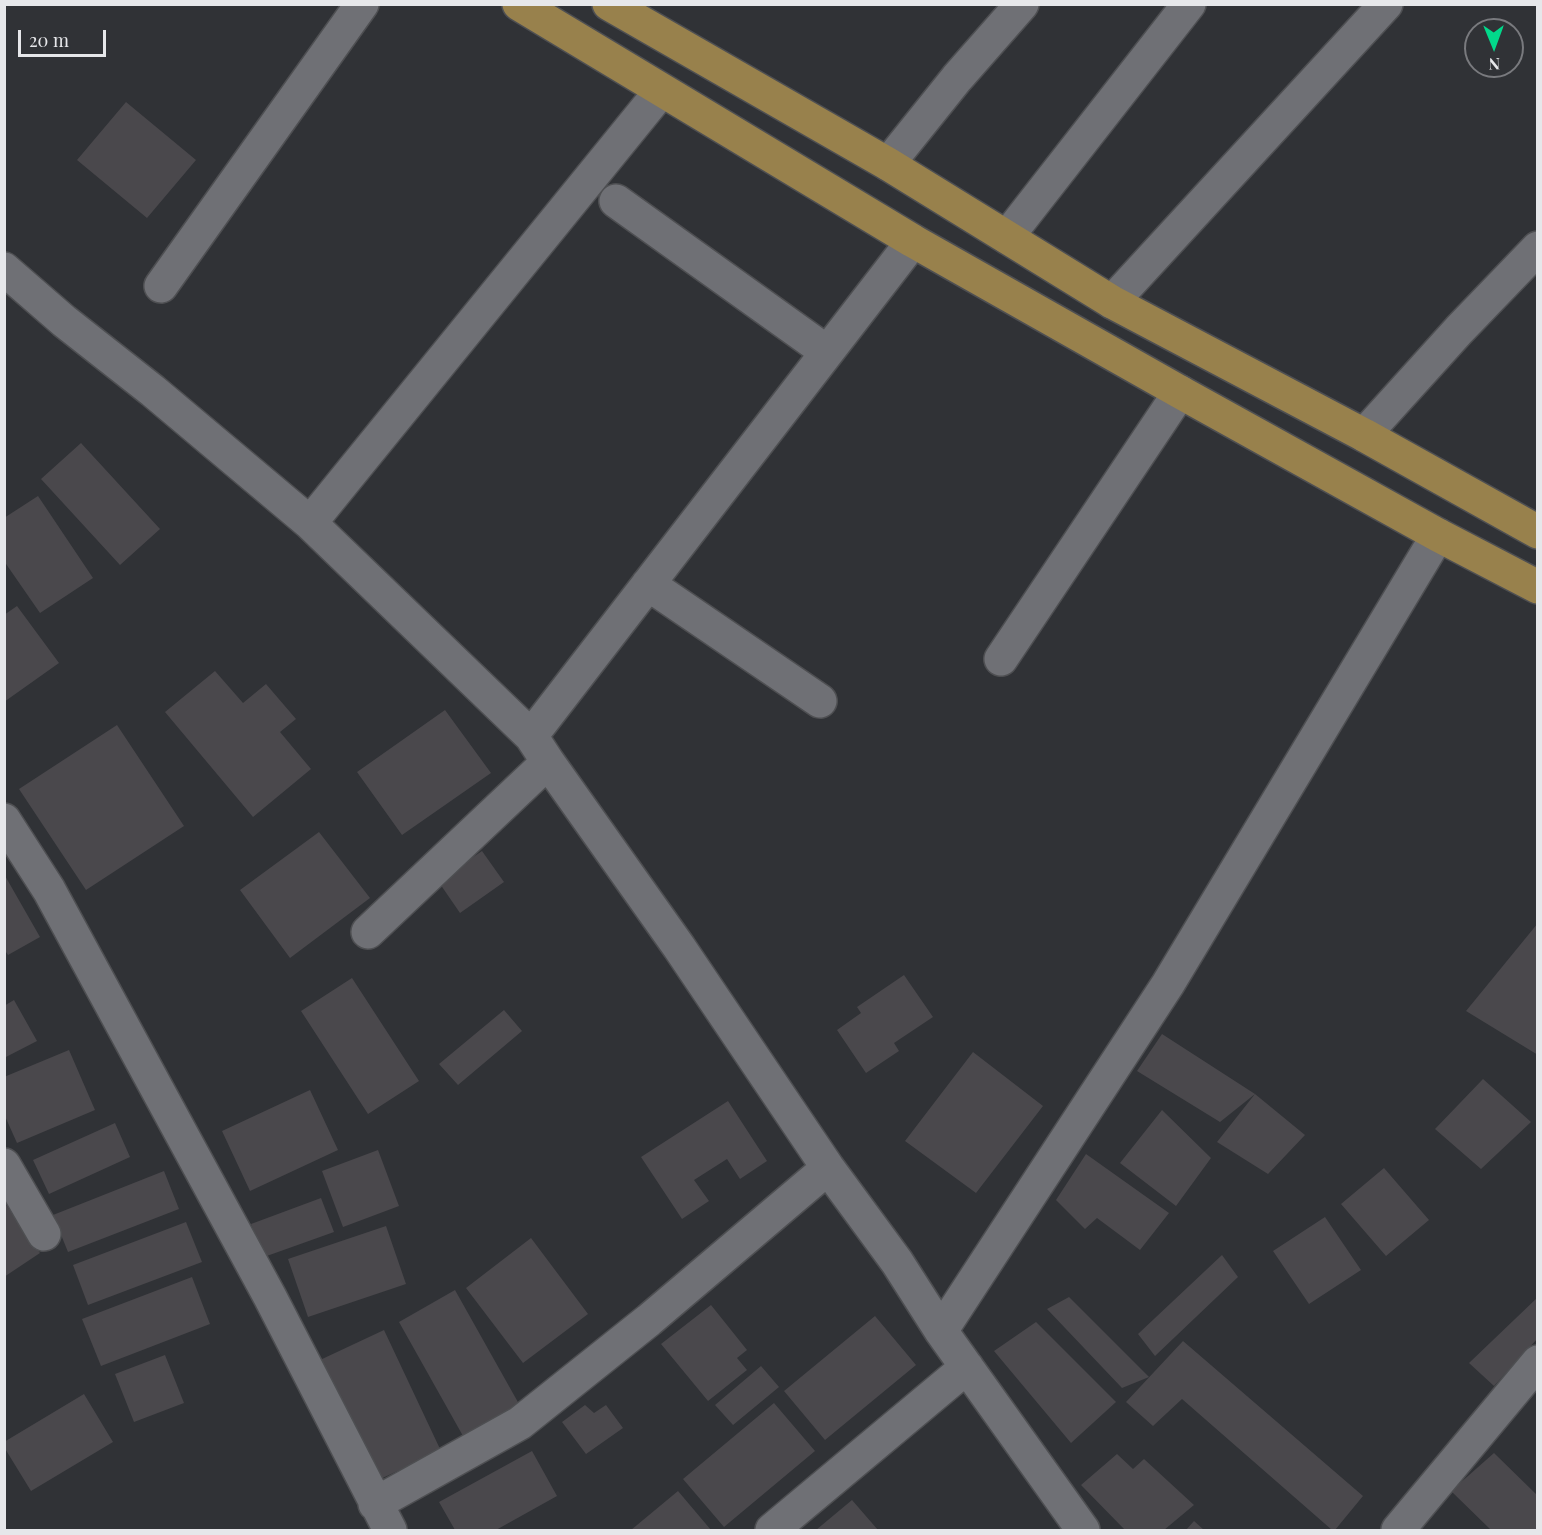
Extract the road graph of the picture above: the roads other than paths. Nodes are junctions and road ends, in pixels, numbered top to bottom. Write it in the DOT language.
graph roads {
  1 [pos="362,4"];
  2 [pos="519,4"];
  3 [pos="609,4"];
  4 [pos="1022,4"];
  5 [pos="1189,4"];
  6 [pos="1386,4"];
  7 [pos="661,91"];
  8 [pos="888,164"];
  9 [pos="616,201"];
  10 [pos="1007,237"];
  11 [pos="913,241"];
  12 [pos="1538,248"];
  13 [pos="4,269"];
  14 [pos="162,286"];
  15 [pos="1112,302"];
  16 [pos="827,352"];
  17 [pos="1180,392"];
  18 [pos="1364,435"];
  19 [pos="310,523"];
  20 [pos="1538,532"];
  21 [pos="1438,535"];
  22 [pos="648,584"];
  23 [pos="1538,587"];
  24 [pos="1000,659"];
  25 [pos="820,701"];
  26 [pos="540,749"];
  27 [pos="4,820"];
  28 [pos="368,932"];
  29 [pos="4,1165"];
  30 [pos="828,1168"];
  31 [pos="44,1234"];
  32 [pos="941,1331"];
  33 [pos="1538,1362"];
  34 [pos="967,1367"];
  35 [pos="383,1517"];
  36 [pos="772,1530"];
  37 [pos="1083,1530"];
  38 [pos="1398,1530"];
  1 -- 14 [label="street"];
  2 -- 7 [label="main road"];
  3 -- 8 [label="main road"];
  4 -- 8 [label="street"];
  5 -- 10 [label="street"];
  6 -- 15 [label="street"];
  7 -- 11 [label="main road"];
  7 -- 19 [label="street"];
  8 -- 10 [label="main road"];
  9 -- 16 [label="street"];
  10 -- 15 [label="main road"];
  11 -- 16 [label="street"];
  11 -- 17 [label="main road"];
  12 -- 18 [label="street"];
  13 -- 19 [label="street"];
  15 -- 18 [label="main road"];
  16 -- 22 [label="street"];
  17 -- 21 [label="main road"];
  17 -- 24 [label="street"];
  18 -- 20 [label="main road"];
  19 -- 26 [label="street"];
  21 -- 23 [label="main road"];
  21 -- 32 [label="street"];
  22 -- 25 [label="street"];
  22 -- 26 [label="street"];
  26 -- 28 [label="street"];
  26 -- 30 [label="street"];
  27 -- 35 [label="street"];
  29 -- 31 [label="street"];
  30 -- 32 [label="street"];
  30 -- 35 [label="street"];
  32 -- 34 [label="street"];
  33 -- 38 [label="street"];
  34 -- 36 [label="street"];
  34 -- 37 [label="street"];
}
